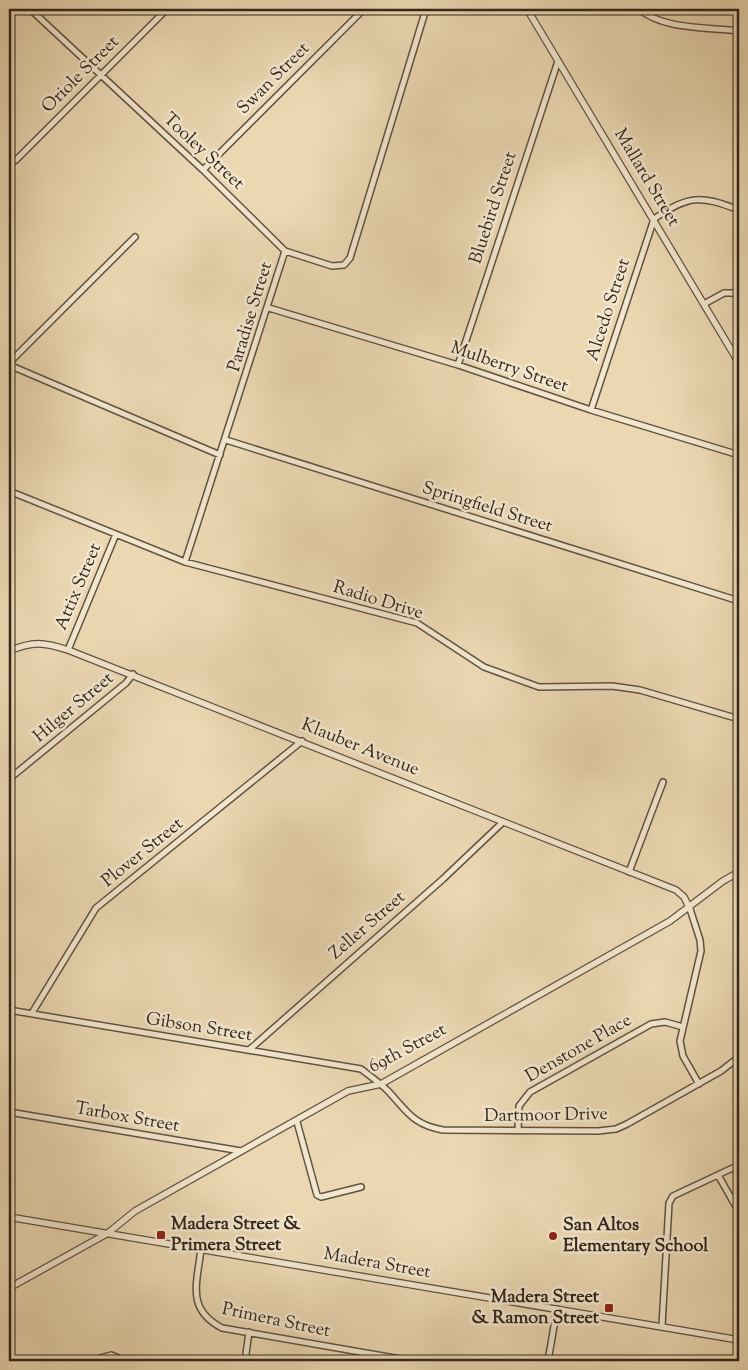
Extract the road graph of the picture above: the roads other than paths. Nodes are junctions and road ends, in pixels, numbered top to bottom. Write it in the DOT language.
graph roads {
  1 [pos="30,9"];
  2 [pos="166,9"];
  3 [pos="364,9"];
  4 [pos="426,9"];
  5 [pos="528,9"];
  6 [pos="639,9"];
  7 [pos="739,31"];
  8 [pos="558,61"];
  9 [pos="100,75"];
  10 [pos="9,163"];
  11 [pos="203,170"];
  12 [pos="739,210"];
  13 [pos="654,219"];
  14 [pos="136,237"];
  15 [pos="285,251"];
  16 [pos="739,293"];
  17 [pos="704,304"];
  18 [pos="269,308"];
  19 [pos="739,363"];
  20 [pos="9,364"];
  21 [pos="458,365"];
  22 [pos="591,410"];
  23 [pos="226,440"];
  24 [pos="220,455"];
  25 [pos="739,455"];
  26 [pos="9,491"];
  27 [pos="116,534"];
  28 [pos="185,562"];
  29 [pos="739,601"];
  30 [pos="68,650"];
  31 [pos="9,651"];
  32 [pos="132,674"];
  33 [pos="739,719"];
  34 [pos="302,741"];
  35 [pos="9,779"];
  36 [pos="663,782"];
  37 [pos="503,822"];
  38 [pos="629,872"];
  39 [pos="739,872"];
  40 [pos="690,909"];
  41 [pos="9,1010"];
  42 [pos="32,1013"];
  43 [pos="684,1027"];
  44 [pos="249,1050"];
  45 [pos="739,1057"];
  46 [pos="380,1084"];
  47 [pos="699,1084"];
  48 [pos="9,1112"];
  49 [pos="296,1122"];
  50 [pos="518,1131"];
  51 [pos="241,1151"];
  52 [pos="739,1165"];
  53 [pos="718,1175"];
  54 [pos="361,1187"];
  55 [pos="739,1212"];
  56 [pos="9,1217"];
  57 [pos="108,1233"];
  58 [pos="201,1249"];
  59 [pos="9,1288"];
  60 [pos="557,1309"];
  61 [pos="662,1326"];
  62 [pos="249,1332"];
  63 [pos="739,1340"];
  64 [pos="89,1361"];
  65 [pos="126,1361"];
  66 [pos="245,1361"];
  67 [pos="412,1361"];
  68 [pos="548,1361"];
  1 -- 9 [label="street, Tooley Street"];
  2 -- 9 [label="street, Oriole Street"];
  3 -- 11 [label="street, Swan Street"];
  4 -- 15 [label="street, Paradise Street"];
  5 -- 8 [label="street, Mallard Street"];
  6 -- 7 [label="street"];
  8 -- 13 [label="street, Mallard Street"];
  8 -- 21 [label="street, Bluebird Street"];
  9 -- 10 [label="street, Oriole Street"];
  9 -- 11 [label="street, Tooley Street"];
  11 -- 15 [label="street, Tooley Street"];
  12 -- 13 [label="street"];
  13 -- 17 [label="street, Mallard Street"];
  13 -- 22 [label="street, Alcedo Street"];
  14 -- 20 [label="street"];
  15 -- 18 [label="street, Paradise Street"];
  16 -- 17 [label="street"];
  17 -- 19 [label="street, Mallard Street"];
  18 -- 21 [label="street, Mulberry Street"];
  18 -- 23 [label="street, Paradise Street"];
  20 -- 24 [label="street"];
  21 -- 22 [label="street, Mulberry Street"];
  22 -- 25 [label="street, Mulberry Street"];
  23 -- 24 [label="street, Paradise Street"];
  23 -- 29 [label="street, Springfield Street"];
  24 -- 28 [label="street, Paradise Street"];
  26 -- 27 [label="street, Radio Drive"];
  27 -- 28 [label="street, Radio Drive"];
  27 -- 30 [label="street, Attix Street"];
  28 -- 33 [label="street, Radio Drive"];
  30 -- 31 [label="street, Klauber Avenue"];
  30 -- 32 [label="street, Klauber Avenue"];
  32 -- 34 [label="street, Klauber Avenue"];
  32 -- 35 [label="street, Hilger Street"];
  34 -- 37 [label="street, Klauber Avenue"];
  34 -- 42 [label="street, Plover Street"];
  36 -- 38 [label="street"];
  37 -- 38 [label="street, Klauber Avenue"];
  37 -- 44 [label="street, Zeller Street"];
  38 -- 40 [label="street, Klauber Avenue"];
  39 -- 40 [label="street, 69th Street"];
  40 -- 43 [label="street"];
  40 -- 46 [label="street, 69th Street"];
  41 -- 42 [label="street, Gibson Street"];
  42 -- 44 [label="street, Gibson Street"];
  43 -- 47 [label="street"];
  43 -- 50 [label="street, Denstone Place"];
  44 -- 46 [label="street, Gibson Street"];
  45 -- 47 [label="street, Dartmoor Drive"];
  46 -- 49 [label="street, 69th Street"];
  46 -- 50 [label="street, Dartmoor Drive"];
  47 -- 50 [label="street, Dartmoor Drive"];
  48 -- 51 [label="street, Tarbox Street"];
  49 -- 51 [label="street, 69th Street"];
  49 -- 54 [label="street"];
  51 -- 57 [label="street, 69th Street"];
  52 -- 53 [label="street"];
  53 -- 55 [label="street"];
  53 -- 61 [label="street"];
  56 -- 57 [label="street, Madera Street"];
  57 -- 58 [label="street, Madera Street"];
  57 -- 59 [label="street, 69th Street"];
  58 -- 60 [label="street, Madera Street"];
  58 -- 62 [label="street, Primera Street"];
  60 -- 61 [label="street, Madera Street"];
  60 -- 68 [label="street"];
  61 -- 63 [label="street, Madera Street"];
  62 -- 66 [label="street"];
  62 -- 67 [label="street, Primera Street"];
  64 -- 65 [label="street"];
}
